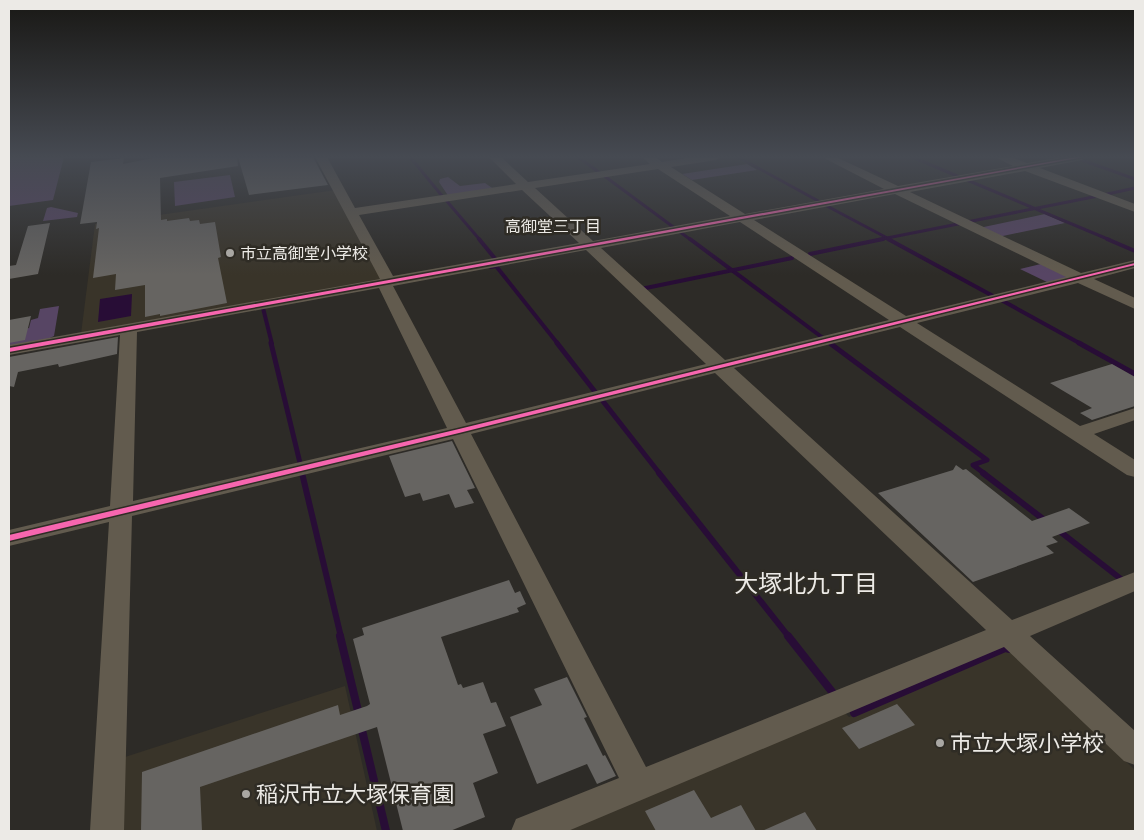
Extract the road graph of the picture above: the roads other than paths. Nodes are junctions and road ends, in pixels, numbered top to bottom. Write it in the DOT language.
graph roads {
  1 [pos="343,196"];
  2 [pos="457,196"];
  3 [pos="536,196"];
  4 [pos="707,196"];
  5 [pos="869,196"];
  6 [pos="909,196"];
  7 [pos="1104,196"];
  8 [pos="1135,208"];
  9 [pos="351,212"];
  10 [pos="742,219"];
  11 [pos="591,247"];
  12 [pos="1135,264"];
  13 [pos="1081,278"];
  14 [pos="387,283"];
  15 [pos="1135,304"];
  16 [pos="903,322"];
  17 [pos="129,328"];
  18 [pos="9,350"];
  19 [pos="722,366"];
  20 [pos="1135,414"];
  21 [pos="459,431"];
  22 [pos="1078,433"];
  23 [pos="1135,470"];
  24 [pos="121,512"];
  25 [pos="9,538"];
  26 [pos="1135,581"];
  27 [pos="1010,633"];
  28 [pos="1135,751"];
  29 [pos="639,785"];
  30 [pos="107,831"];
  31 [pos="528,831"];
  1 -- 9 [label="street"];
  2 -- 9 [label="street"];
  3 -- 11 [label="street"];
  4 -- 10 [label="street"];
  5 -- 10 [label="street"];
  6 -- 13 [label="street"];
  7 -- 8 [label="street"];
  9 -- 14 [label="street"];
  10 -- 11 [label="street"];
  10 -- 16 [label="street"];
  11 -- 14 [label="street"];
  11 -- 19 [label="street"];
  12 -- 13 [label="street"];
  13 -- 15 [label="street"];
  13 -- 16 [label="street"];
  14 -- 17 [label="street"];
  14 -- 21 [label="street"];
  16 -- 19 [label="street"];
  16 -- 22 [label="street"];
  17 -- 18 [label="street"];
  17 -- 24 [label="street"];
  19 -- 21 [label="street"];
  19 -- 27 [label="street"];
  20 -- 22 [label="street"];
  21 -- 24 [label="street"];
  21 -- 29 [label="street"];
  22 -- 23 [label="street"];
  24 -- 25 [label="street"];
  24 -- 30 [label="street"];
  26 -- 27 [label="street"];
  27 -- 28 [label="street"];
  27 -- 29 [label="street"];
  29 -- 31 [label="street"];
}
